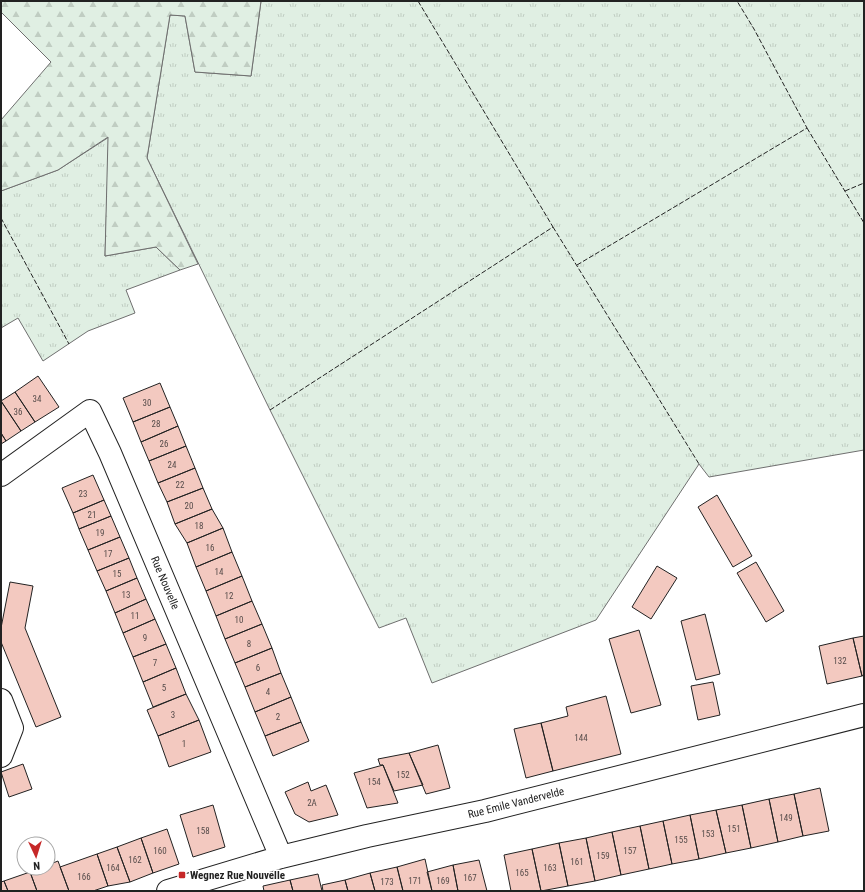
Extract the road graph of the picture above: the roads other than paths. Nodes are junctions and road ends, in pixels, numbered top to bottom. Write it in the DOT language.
graph roads {
  1 [pos="1,475"];
  2 [pos="1,700"];
  3 [pos="864,715"];
  4 [pos="1,756"];
  5 [pos="281,858"];
  6 [pos="168,891"];
  1 -- 5 [label="street, Rue Nouvelle"];
  2 -- 4 [label="street"];
  3 -- 5 [label="street, Rue Emile Vandervelde"];
  5 -- 6 [label="street, Rue Emile Vandervelde"];
}
